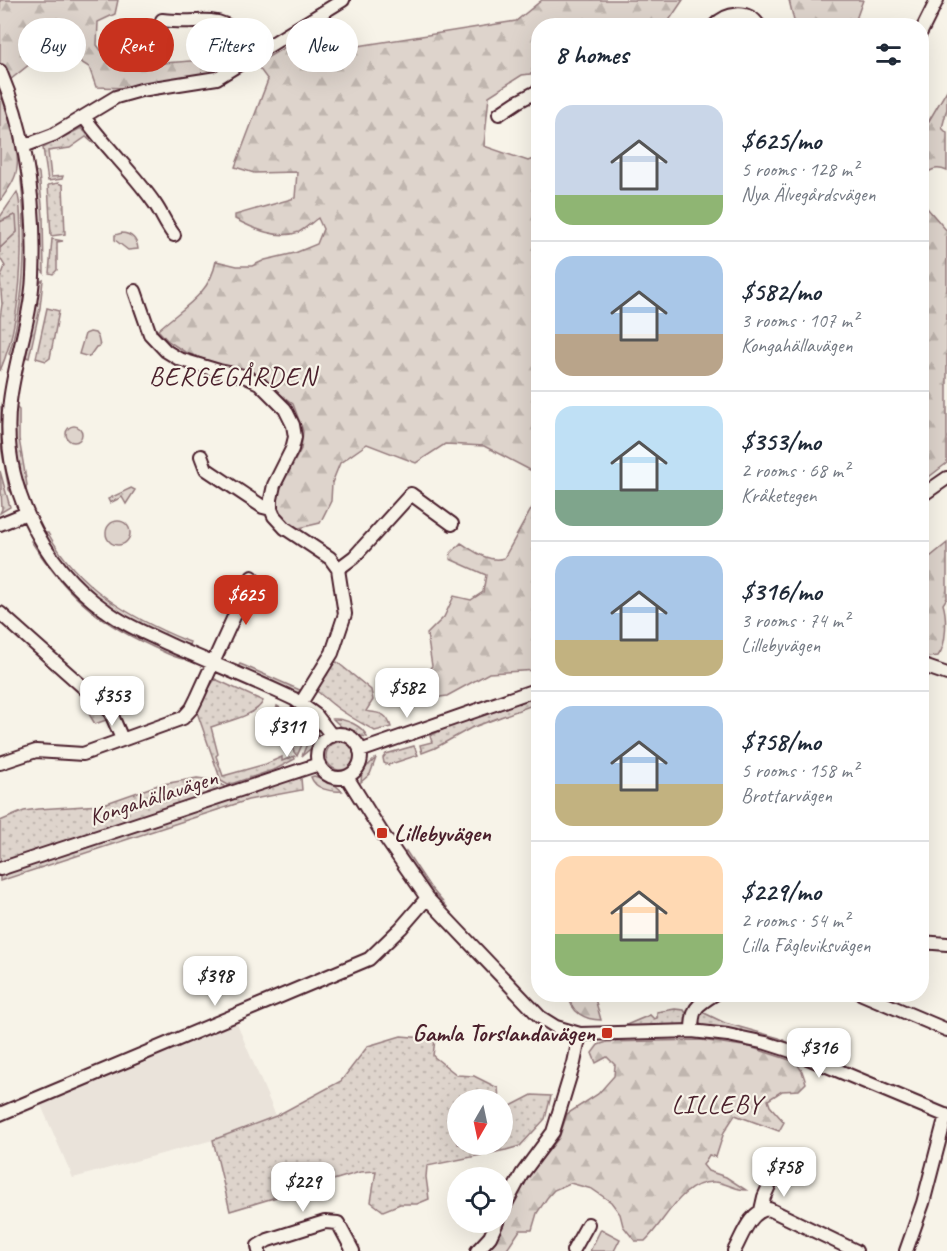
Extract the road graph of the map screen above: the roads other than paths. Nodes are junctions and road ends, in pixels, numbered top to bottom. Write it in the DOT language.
graph roads {
  1 [pos="343,0"];
  2 [pos="937,0"];
  3 [pos="725,18"];
  4 [pos="750,18"];
  5 [pos="928,18"];
  6 [pos="274,43"];
  7 [pos="0,70"];
  8 [pos="227,72"];
  9 [pos="531,95"];
  10 [pos="499,114"];
  11 [pos="84,117"];
  12 [pos="24,146"];
  13 [pos="174,235"];
  14 [pos="135,291"];
  15 [pos="0,380"];
  16 [pos="13,382"];
  17 [pos="201,456"];
  18 [pos="947,478"];
  19 [pos="929,490"];
  20 [pos="271,509"];
  21 [pos="27,513"];
  22 [pos="0,524"];
  23 [pos="452,524"];
  24 [pos="338,569"];
  25 [pos="252,577"];
  26 [pos="0,613"];
  27 [pos="213,663"];
  28 [pos="929,668"];
  29 [pos="947,674"];
  30 [pos="531,691"];
  31 [pos="301,703"];
  32 [pos="332,736"];
  33 [pos="122,739"];
  34 [pos="360,751"];
  35 [pos="0,763"];
  36 [pos="319,764"];
  37 [pos="347,777"];
  38 [pos="0,869"];
  39 [pos="427,898"];
  40 [pos="929,943"];
  41 [pos="947,944"];
  42 [pos="703,1002"];
  43 [pos="881,1002"];
  44 [pos="947,1030"];
  45 [pos="692,1031"];
  46 [pos="580,1034"];
  47 [pos="0,1113"];
  48 [pos="946,1116"];
  49 [pos="777,1168"];
  50 [pos="513,1191"];
  51 [pos="761,1210"];
  52 [pos="588,1224"];
  53 [pos="492,1233"];
  54 [pos="259,1251"];
  55 [pos="352,1251"];
  56 [pos="477,1251"];
  57 [pos="573,1251"];
  58 [pos="734,1251"];
  59 [pos="856,1251"];
  60 [pos="906,1251"];
  1 -- 6 [label="street"];
  2 -- 5 [label="street"];
  3 -- 4 [label="street"];
  7 -- 12 [label="street"];
  8 -- 11 [label="street"];
  9 -- 10 [label="street"];
  11 -- 12 [label="street"];
  11 -- 13 [label="street"];
  12 -- 16 [label="street"];
  14 -- 20 [label="street"];
  15 -- 16 [label="street"];
  16 -- 21 [label="street"];
  17 -- 20 [label="street"];
  18 -- 19 [label="street"];
  20 -- 24 [label="street"];
  21 -- 22 [label="street"];
  21 -- 27 [label="street"];
  23 -- 24 [label="street"];
  24 -- 31 [label="street"];
  25 -- 27 [label="street"];
  26 -- 33 [label="street"];
  27 -- 31 [label="street"];
  27 -- 33 [label="street"];
  28 -- 29 [label="street"];
  30 -- 34 [label="street"];
  31 -- 32 [label="street"];
  32 -- 34 [label="street"];
  32 -- 36 [label="street"];
  33 -- 35 [label="street"];
  34 -- 37 [label="street"];
  36 -- 37 [label="street"];
  36 -- 38 [label="street, Kongahällavägen"];
  37 -- 39 [label="street"];
  39 -- 46 [label="street"];
  39 -- 47 [label="street"];
  40 -- 41 [label="street"];
  42 -- 45 [label="street"];
  43 -- 44 [label="street"];
  45 -- 46 [label="street"];
  45 -- 48 [label="street"];
  46 -- 50 [label="street"];
  48 -- 60 [label="street"];
  49 -- 51 [label="street"];
  51 -- 58 [label="street"];
  51 -- 59 [label="street"];
  52 -- 57 [label="street"];
  53 -- 56 [label="street"];
  54 -- 55 [label="street"];
}
